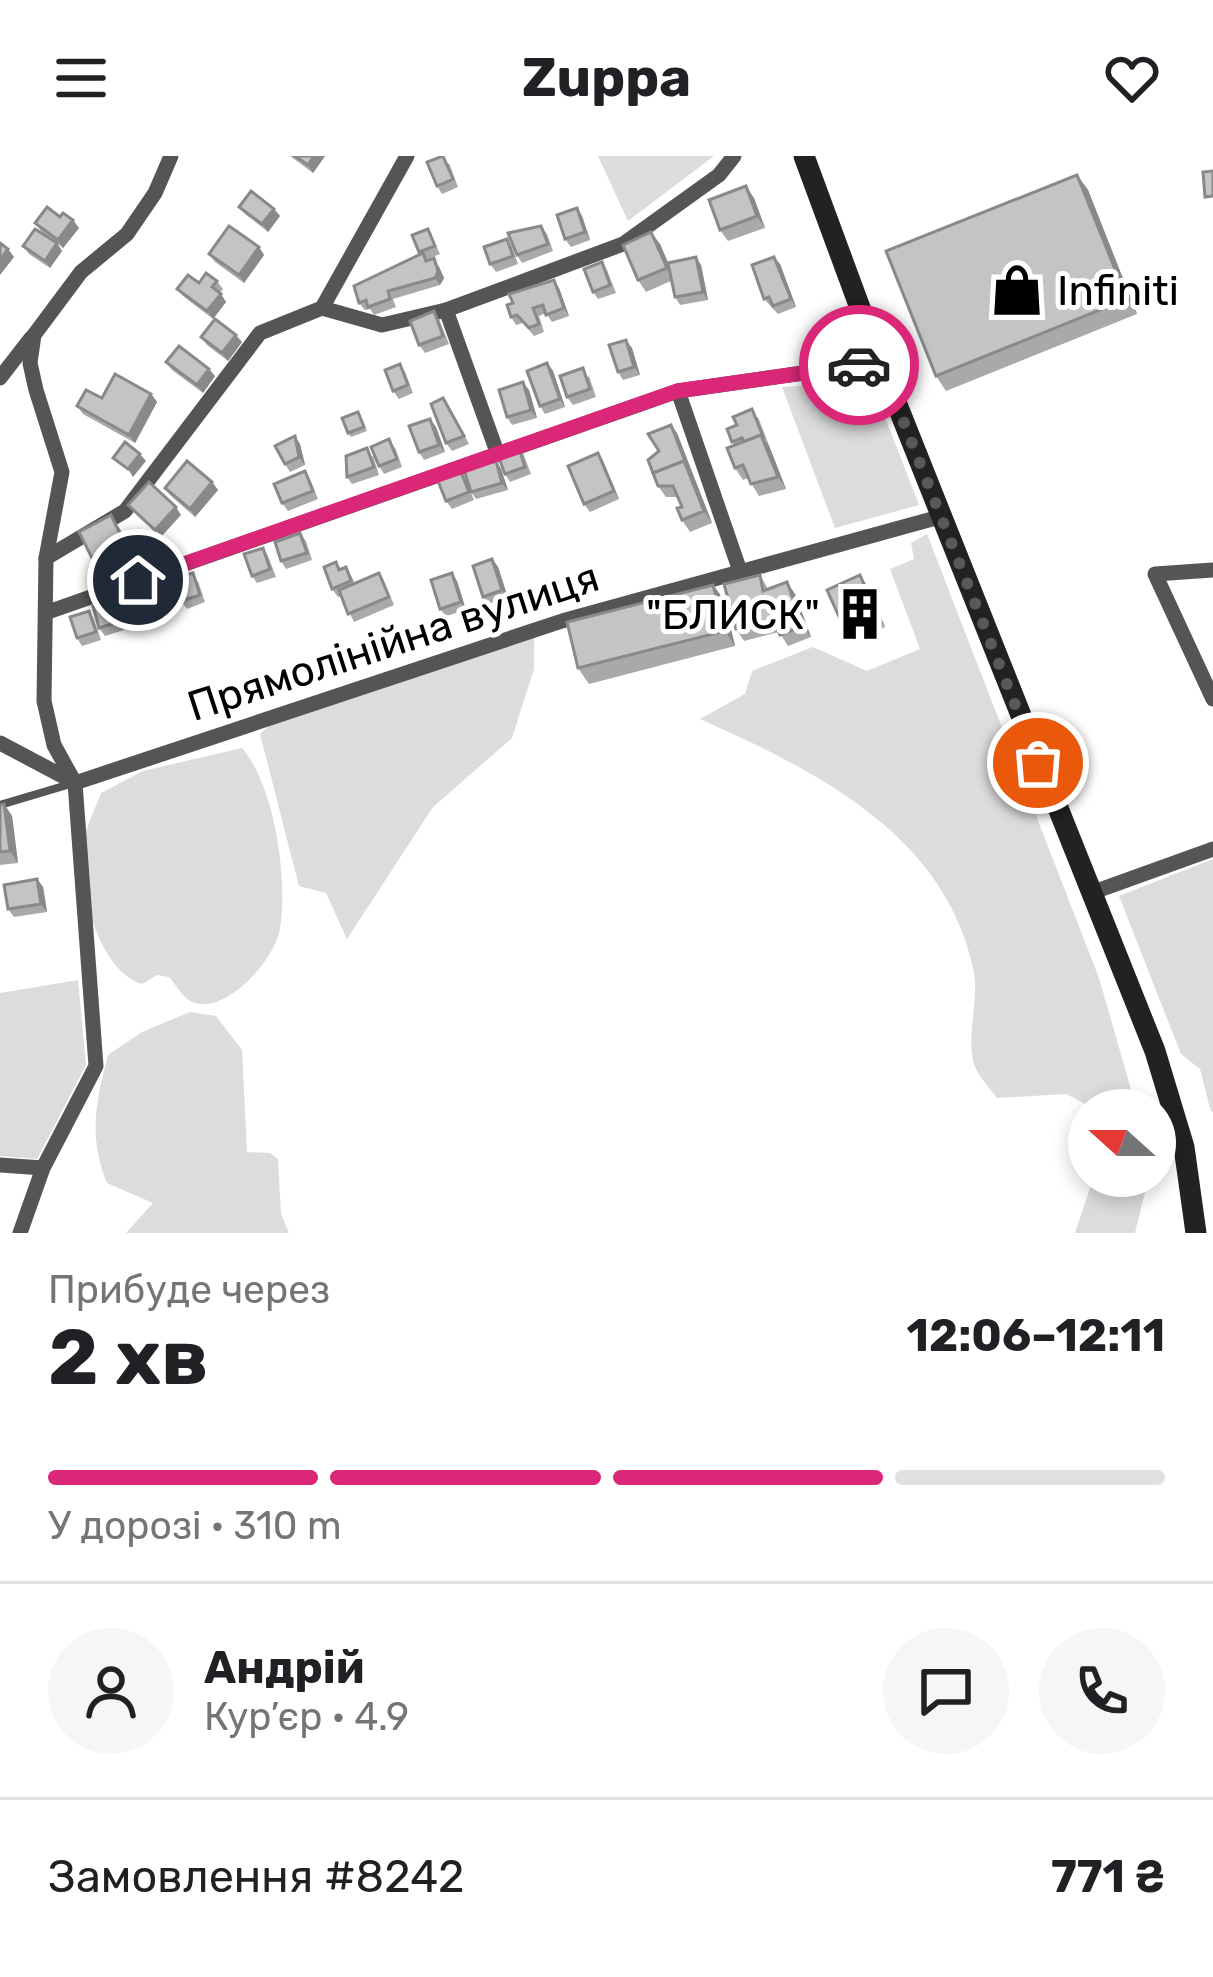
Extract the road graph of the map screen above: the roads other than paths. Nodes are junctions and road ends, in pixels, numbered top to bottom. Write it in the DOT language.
graph roads {
  1 [pos="171,156"];
  2 [pos="407,156"];
  3 [pos="734,156"];
  4 [pos="804,156"];
  5 [pos="322,308"];
  6 [pos="446,310"];
  7 [pos="34,335"];
  8 [pos="880,362"];
  9 [pos="0,378"];
  10 [pos="677,391"];
  11 [pos="497,452"];
  12 [pos="943,516"];
  13 [pos="46,558"];
  14 [pos="1213,570"];
  15 [pos="741,574"];
  16 [pos="48,611"];
  17 [pos="1213,699"];
  18 [pos="0,743"];
  19 [pos="75,783"];
  20 [pos="0,805"];
  21 [pos="1213,850"];
  22 [pos="1091,893"];
  23 [pos="0,1165"];
  24 [pos="44,1168"];
  25 [pos="20,1233"];
  26 [pos="1196,1233"];
  1 -- 7 [label="street"];
  2 -- 5 [label="street"];
  3 -- 6 [label="street"];
  4 -- 8 [label="main road"];
  5 -- 6 [label="street"];
  5 -- 13 [label="street"];
  6 -- 11 [label="street"];
  7 -- 9 [label="street"];
  7 -- 13 [label="street"];
  8 -- 10 [label="street"];
  8 -- 12 [label="main road"];
  10 -- 11 [label="street"];
  10 -- 15 [label="street"];
  11 -- 16 [label="street"];
  12 -- 15 [label="street, Прямолінійна вулиця"];
  12 -- 22 [label="main road"];
  13 -- 16 [label="street"];
  14 -- 17 [label="street"];
  15 -- 19 [label="street, Прямолінійна вулиця"];
  16 -- 19 [label="street"];
  18 -- 19 [label="street"];
  19 -- 20 [label="lane"];
  19 -- 24 [label="street"];
  21 -- 22 [label="street"];
  22 -- 26 [label="main road"];
  23 -- 24 [label="street"];
  24 -- 25 [label="street"];
}
